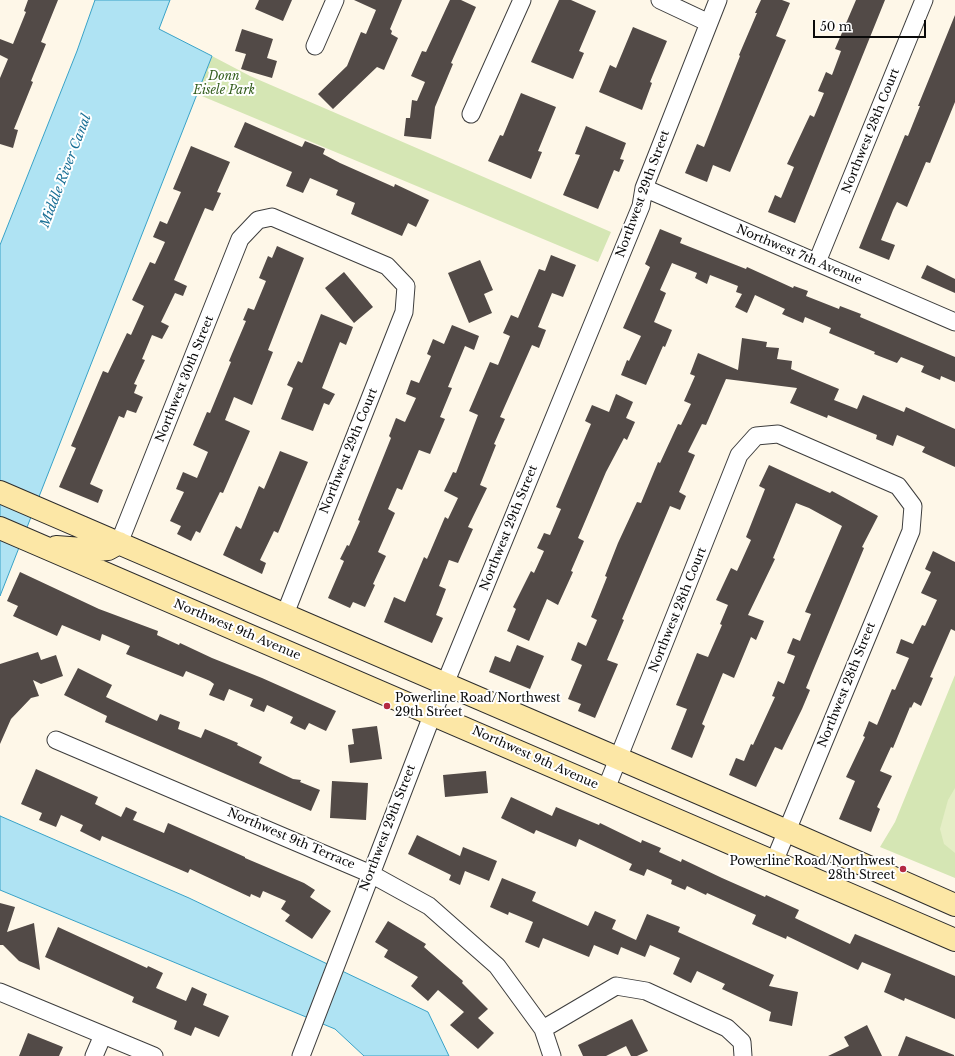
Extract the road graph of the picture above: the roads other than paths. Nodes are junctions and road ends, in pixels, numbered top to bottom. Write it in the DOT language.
graph roads {
  1 [pos="335,0"];
  2 [pos="522,0"];
  3 [pos="660,0"];
  4 [pos="718,0"];
  5 [pos="924,0"];
  6 [pos="709,23"];
  7 [pos="315,46"];
  8 [pos="471,114"];
  9 [pos="644,188"];
  10 [pos="258,220"];
  11 [pos="817,262"];
  12 [pos="955,322"];
  13 [pos="756,436"];
  14 [pos="0,492"];
  15 [pos="0,528"];
  16 [pos="35,543"];
  17 [pos="119,543"];
  18 [pos="285,614"];
  19 [pos="445,684"];
  20 [pos="433,713"];
  21 [pos="56,740"];
  22 [pos="619,759"];
  23 [pos="606,789"];
  24 [pos="787,831"];
  25 [pos="774,862"];
  26 [pos="371,874"];
  27 [pos="955,905"];
  28 [pos="955,940"];
  29 [pos="0,992"];
  30 [pos="542,1029"];
  31 [pos="102,1035"];
  32 [pos="302,1054"];
  33 [pos="94,1056"];
  34 [pos="154,1056"];
  35 [pos="552,1056"];
  36 [pos="743,1056"];
  1 -- 7 [label="street"];
  2 -- 8 [label="street"];
  3 -- 6 [label="street"];
  4 -- 6 [label="street, Northwest 29th Street"];
  5 -- 11 [label="street, Northwest 28th Court"];
  6 -- 9 [label="street, Northwest 29th Street"];
  9 -- 11 [label="street, Northwest 7th Avenue"];
  9 -- 19 [label="street, Northwest 29th Street"];
  10 -- 17 [label="street, Northwest 30th Street"];
  10 -- 18 [label="street, Northwest 29th Court"];
  11 -- 12 [label="street, Northwest 7th Avenue"];
  13 -- 22 [label="street, Northwest 28th Court"];
  13 -- 24 [label="street, Northwest 28th Street"];
  14 -- 17 [label="main road"];
  15 -- 16 [label="main road, Northwest 9th Avenue"];
  16 -- 17 [label="main road"];
  16 -- 20 [label="main road, Northwest 9th Avenue"];
  17 -- 18 [label="main road"];
  18 -- 19 [label="main road"];
  19 -- 20 [label="street, Northwest 29th Street"];
  19 -- 22 [label="main road"];
  20 -- 23 [label="main road, Northwest 9th Avenue"];
  20 -- 26 [label="street, Northwest 29th Street"];
  21 -- 26 [label="street, Northwest 9th Terrace"];
  22 -- 23 [label="street, Northwest 28th Court"];
  22 -- 24 [label="main road"];
  23 -- 25 [label="main road, Northwest 9th Avenue"];
  24 -- 25 [label="street, Northwest 28th Street"];
  24 -- 27 [label="main road"];
  25 -- 28 [label="main road, Northwest 9th Avenue"];
  26 -- 30 [label="street, Northwest 9th Terrace"];
  26 -- 32 [label="street, Northwest 29th Street"];
  29 -- 31 [label="street"];
  30 -- 35 [label="street, Northwest 9th Terrace"];
  30 -- 36 [label="street"];
  31 -- 33 [label="street"];
  31 -- 34 [label="street"];
}
